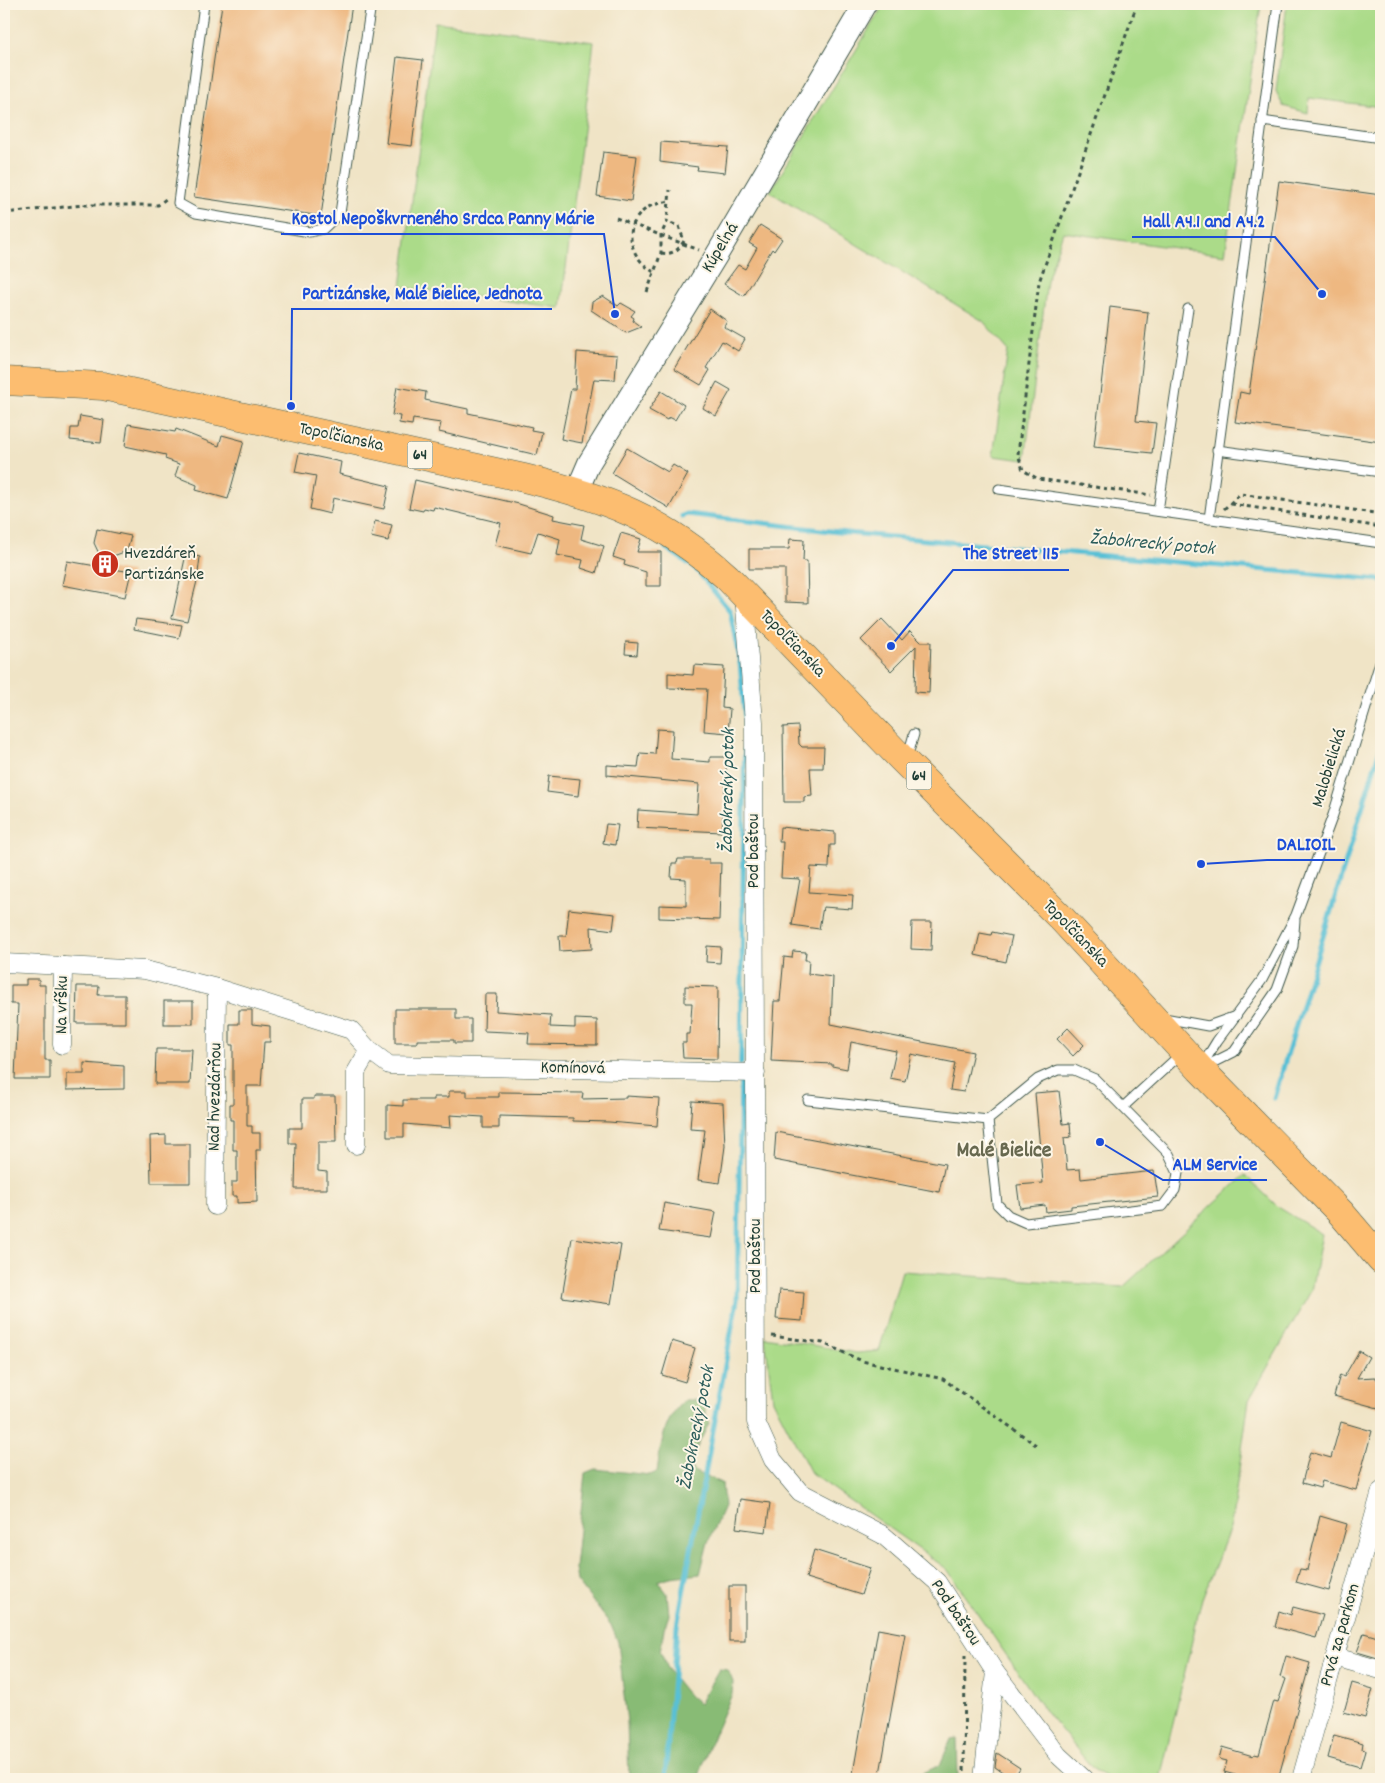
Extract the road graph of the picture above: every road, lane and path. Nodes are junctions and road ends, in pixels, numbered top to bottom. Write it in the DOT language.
graph roads {
  1 [pos="204,4"];
  2 [pos="372,4"];
  3 [pos="865,4"];
  4 [pos="1137,4"];
  5 [pos="1278,4"];
  6 [pos="1262,121"];
  7 [pos="1381,138"];
  8 [pos="180,190"];
  9 [pos="670,190"];
  10 [pos="669,201"];
  11 [pos="4,213"];
  12 [pos="616,218"];
  13 [pos="667,222"];
  14 [pos="633,225"];
  15 [pos="661,235"];
  16 [pos="682,244"];
  17 [pos="661,253"];
  18 [pos="716,256"];
  19 [pos="654,272"];
  20 [pos="647,292"];
  21 [pos="1188,308"];
  22 [pos="4,381"];
  23 [pos="1217,450"];
  24 [pos="1381,472"];
  25 [pos="999,489"];
  26 [pos="577,491"];
  27 [pos="1159,496"];
  28 [pos="1158,511"];
  29 [pos="1381,514"];
  30 [pos="1209,519"];
  31 [pos="1381,526"];
  32 [pos="1381,544"];
  33 [pos="744,595"];
  34 [pos="1381,659"];
  35 [pos="914,734"];
  36 [pos="901,758"];
  37 [pos="1296,915"];
  38 [pos="4,963"];
  39 [pos="63,966"];
  40 [pos="217,988"];
  41 [pos="1151,1015"];
  42 [pos="1236,1015"];
  43 [pos="62,1045"];
  44 [pos="369,1050"];
  45 [pos="1192,1061"];
  46 [pos="756,1073"];
  47 [pos="808,1100"];
  48 [pos="1123,1107"];
  49 [pos="988,1120"];
  50 [pos="356,1145"];
  51 [pos="215,1206"];
  52 [pos="1381,1260"];
  53 [pos="756,1336"];
  54 [pos="1036,1445"];
  55 [pos="1381,1491"];
  56 [pos="965,1628"];
  57 [pos="1335,1657"];
  58 [pos="1381,1670"];
  59 [pos="995,1672"];
  60 [pos="964,1779"];
  61 [pos="983,1779"];
  62 [pos="1084,1779"];
  63 [pos="1301,1779"];
  1 -- 8 [label="lane"];
  2 -- 8 [label="lane"];
  3 -- 18 [label="street, Kúpeľná"];
  4 -- 27 [label="path"];
  5 -- 6 [label="lane"];
  6 -- 7 [label="lane"];
  6 -- 23 [label="lane"];
  8 -- 11 [label="path"];
  9 -- 10 [label="path"];
  10 -- 13 [label="path"];
  10 -- 14 [label="path"];
  12 -- 14 [label="path"];
  13 -- 15 [label="path"];
  13 -- 16 [label="path"];
  14 -- 15 [label="path"];
  14 -- 19 [label="path"];
  15 -- 16 [label="path"];
  15 -- 17 [label="path"];
  16 -- 17 [label="path"];
  16 -- 18 [label="path"];
  17 -- 19 [label="path"];
  18 -- 26 [label="street, Kúpeľná"];
  19 -- 20 [label="path"];
  21 -- 27 [label="lane"];
  22 -- 26 [label="main road, Topoľčianska / 64"];
  23 -- 24 [label="lane"];
  23 -- 30 [label="lane"];
  25 -- 28 [label="lane"];
  26 -- 33 [label="main road, Topoľčianska / 64"];
  27 -- 28 [label="lane"];
  28 -- 30 [label="lane"];
  29 -- 31 [label="path"];
  30 -- 32 [label="lane"];
  33 -- 36 [label="main road, Topoľčianska / 64"];
  33 -- 46 [label="street, Pod baštou"];
  34 -- 37 [label="lane, Malobielická"];
  35 -- 36 [label="lane"];
  36 -- 41 [label="main road, Topoľčianska / 64"];
  37 -- 42 [label="lane, Malobielická"];
  37 -- 45 [label="lane, Malobielická"];
  38 -- 39 [label="street"];
  39 -- 40 [label="street"];
  39 -- 43 [label="street, Na vŕšku"];
  40 -- 44 [label="street"];
  40 -- 51 [label="street, Nad hvezdárňou"];
  41 -- 42 [label="lane"];
  41 -- 45 [label="main road, Topoľčianska / 64"];
  42 -- 45 [label="lane, Malobielická"];
  44 -- 46 [label="street, Komínová"];
  44 -- 50 [label="street"];
  45 -- 48 [label="lane"];
  45 -- 52 [label="main road, Topoľčianska / 64"];
  46 -- 53 [label="street, Pod baštou"];
  47 -- 49 [label="lane"];
  48 -- 49 [label="lane"];
  48 -- 49 [label="lane"];
  53 -- 54 [label="path"];
  53 -- 56 [label="street, Pod baštou"];
  55 -- 57 [label="street, Prvá za parkom"];
  56 -- 59 [label="street, Pod baštou"];
  56 -- 60 [label="path"];
  57 -- 58 [label="street"];
  57 -- 63 [label="street, Prvá za parkom"];
  59 -- 61 [label="street"];
  59 -- 62 [label="street, Pod baštou"];
}
